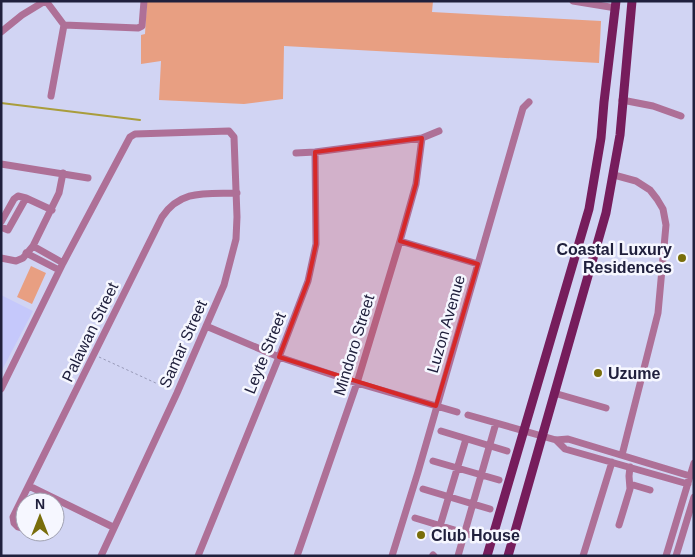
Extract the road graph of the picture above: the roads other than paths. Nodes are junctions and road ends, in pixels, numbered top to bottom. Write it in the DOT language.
graph roads {
  1 [pos="46,1"];
  2 [pos="144,1"];
  3 [pos="573,1"];
  4 [pos="632,1"];
  5 [pos="616,5"];
  6 [pos="64,25"];
  7 [pos="614,25"];
  8 [pos="630,27"];
  9 [pos="1,32"];
  10 [pos="51,96"];
  11 [pos="622,100"];
  12 [pos="530,102"];
  13 [pos="681,116"];
  14 [pos="439,131"];
  15 [pos="422,138"];
  16 [pos="315,152"];
  17 [pos="296,153"];
  18 [pos="1,164"];
  19 [pos="63,173"];
  20 [pos="614,175"];
  21 [pos="88,178"];
  22 [pos="236,193"];
  23 [pos="26,198"];
  24 [pos="52,210"];
  25 [pos="1,222"];
  26 [pos="1,227"];
  27 [pos="400,241"];
  28 [pos="33,246"];
  29 [pos="26,254"];
  30 [pos="1,258"];
  31 [pos="478,264"];
  32 [pos="61,266"];
  33 [pos="206,326"];
  34 [pos="280,357"];
  35 [pos="357,383"];
  36 [pos="1,389"];
  37 [pos="554,394"];
  38 [pos="436,406"];
  39 [pos="606,408"];
  40 [pos="457,412"];
  41 [pos="468,415"];
  42 [pos="496,423"];
  43 [pos="441,431"];
  44 [pos="524,431"];
  45 [pos="541,436"];
  46 [pos="466,439"];
  47 [pos="556,440"];
  48 [pos="490,446"];
  49 [pos="508,451"];
  50 [pos="622,455"];
  51 [pos="433,460"];
  52 [pos="612,462"];
  53 [pos="694,463"];
  54 [pos="630,467"];
  55 [pos="458,468"];
  56 [pos="482,475"];
  57 [pos="690,476"];
  58 [pos="499,480"];
  59 [pos="630,484"];
  60 [pos="688,484"];
  61 [pos="29,486"];
  62 [pos="424,489"];
  63 [pos="650,490"];
  64 [pos="26,492"];
  65 [pos="36,492"];
  66 [pos="449,496"];
  67 [pos="694,497"];
  68 [pos="474,504"];
  69 [pos="65,507"];
  70 [pos="490,509"];
  71 [pos="415,518"];
  72 [pos="619,525"];
  73 [pos="440,526"];
  74 [pos="113,527"];
  75 [pos="465,533"];
  76 [pos="481,538"];
  77 [pos="101,556"];
  78 [pos="198,556"];
  79 [pos="297,556"];
  80 [pos="392,556"];
  81 [pos="458,556"];
  82 [pos="487,556"];
  83 [pos="508,556"];
  84 [pos="583,556"];
  85 [pos="666,556"];
  86 [pos="676,556"];
  1 -- 6 [label="street"];
  1 -- 9 [label="street"];
  2 -- 6 [label="street"];
  3 -- 5 [label="street"];
  4 -- 8 [label="main road"];
  5 -- 7 [label="main road"];
  6 -- 10 [label="street"];
  7 -- 8 [label="main road"];
  7 -- 44 [label="main road"];
  8 -- 11 [label="main road"];
  11 -- 13 [label="street"];
  11 -- 20 [label="main road"];
  12 -- 31 [label="street, Luzon Avenue"];
  14 -- 15 [label="street"];
  15 -- 16 [label="street"];
  15 -- 27 [label="street, Mindoro Street"];
  16 -- 17 [label="street"];
  16 -- 34 [label="street, Leyte Street"];
  18 -- 19 [label="street"];
  19 -- 21 [label="street"];
  19 -- 24 [label="street"];
  20 -- 37 [label="main road"];
  20 -- 50 [label="street"];
  22 -- 32 [label="street, Samar Street"];
  22 -- 33 [label="street, Samar Street"];
  22 -- 61 [label="street, Palawan Street"];
  23 -- 24 [label="street"];
  23 -- 25 [label="street"];
  23 -- 26 [label="street"];
  24 -- 28 [label="street"];
  27 -- 31 [label="street"];
  27 -- 35 [label="street, Mindoro Street"];
  28 -- 29 [label="street"];
  28 -- 32 [label="street"];
  29 -- 30 [label="street"];
  29 -- 32 [label="street"];
  31 -- 38 [label="street, Luzon Avenue"];
  32 -- 36 [label="street"];
  33 -- 34 [label="street"];
  33 -- 74 [label="street, Samar Street"];
  34 -- 35 [label="street"];
  34 -- 78 [label="street, Leyte Street"];
  35 -- 38 [label="street"];
  35 -- 79 [label="street, Mindoro Street"];
  37 -- 39 [label="street"];
  37 -- 45 [label="main road"];
  38 -- 40 [label="street"];
  38 -- 80 [label="street, Luzon Avenue"];
  41 -- 42 [label="street"];
  42 -- 44 [label="street"];
  42 -- 48 [label="street"];
  43 -- 46 [label="street"];
  44 -- 45 [label="street"];
  44 -- 82 [label="main road"];
  45 -- 47 [label="street"];
  45 -- 83 [label="main road"];
  46 -- 48 [label="street"];
  46 -- 55 [label="street"];
  47 -- 50 [label="street"];
  47 -- 52 [label="street"];
  48 -- 49 [label="street"];
  48 -- 56 [label="street"];
  50 -- 57 [label="street"];
  51 -- 55 [label="street"];
  52 -- 54 [label="street"];
  52 -- 84 [label="street"];
  53 -- 57 [label="street"];
  54 -- 59 [label="street"];
  54 -- 60 [label="street"];
  55 -- 56 [label="street"];
  55 -- 66 [label="street"];
  56 -- 58 [label="street"];
  56 -- 68 [label="street"];
  57 -- 60 [label="street"];
  59 -- 63 [label="street"];
  59 -- 72 [label="street"];
  60 -- 85 [label="street"];
  61 -- 64 [label="street, Palawan Street"];
  61 -- 65 [label="street"];
  62 -- 66 [label="street"];
  66 -- 68 [label="street"];
  66 -- 73 [label="street"];
  67 -- 86 [label="street"];
  68 -- 70 [label="street"];
  68 -- 75 [label="street"];
  69 -- 74 [label="street"];
  71 -- 73 [label="street"];
  73 -- 75 [label="street"];
  74 -- 77 [label="street, Samar Street"];
  75 -- 76 [label="street"];
  75 -- 81 [label="street"];
}
